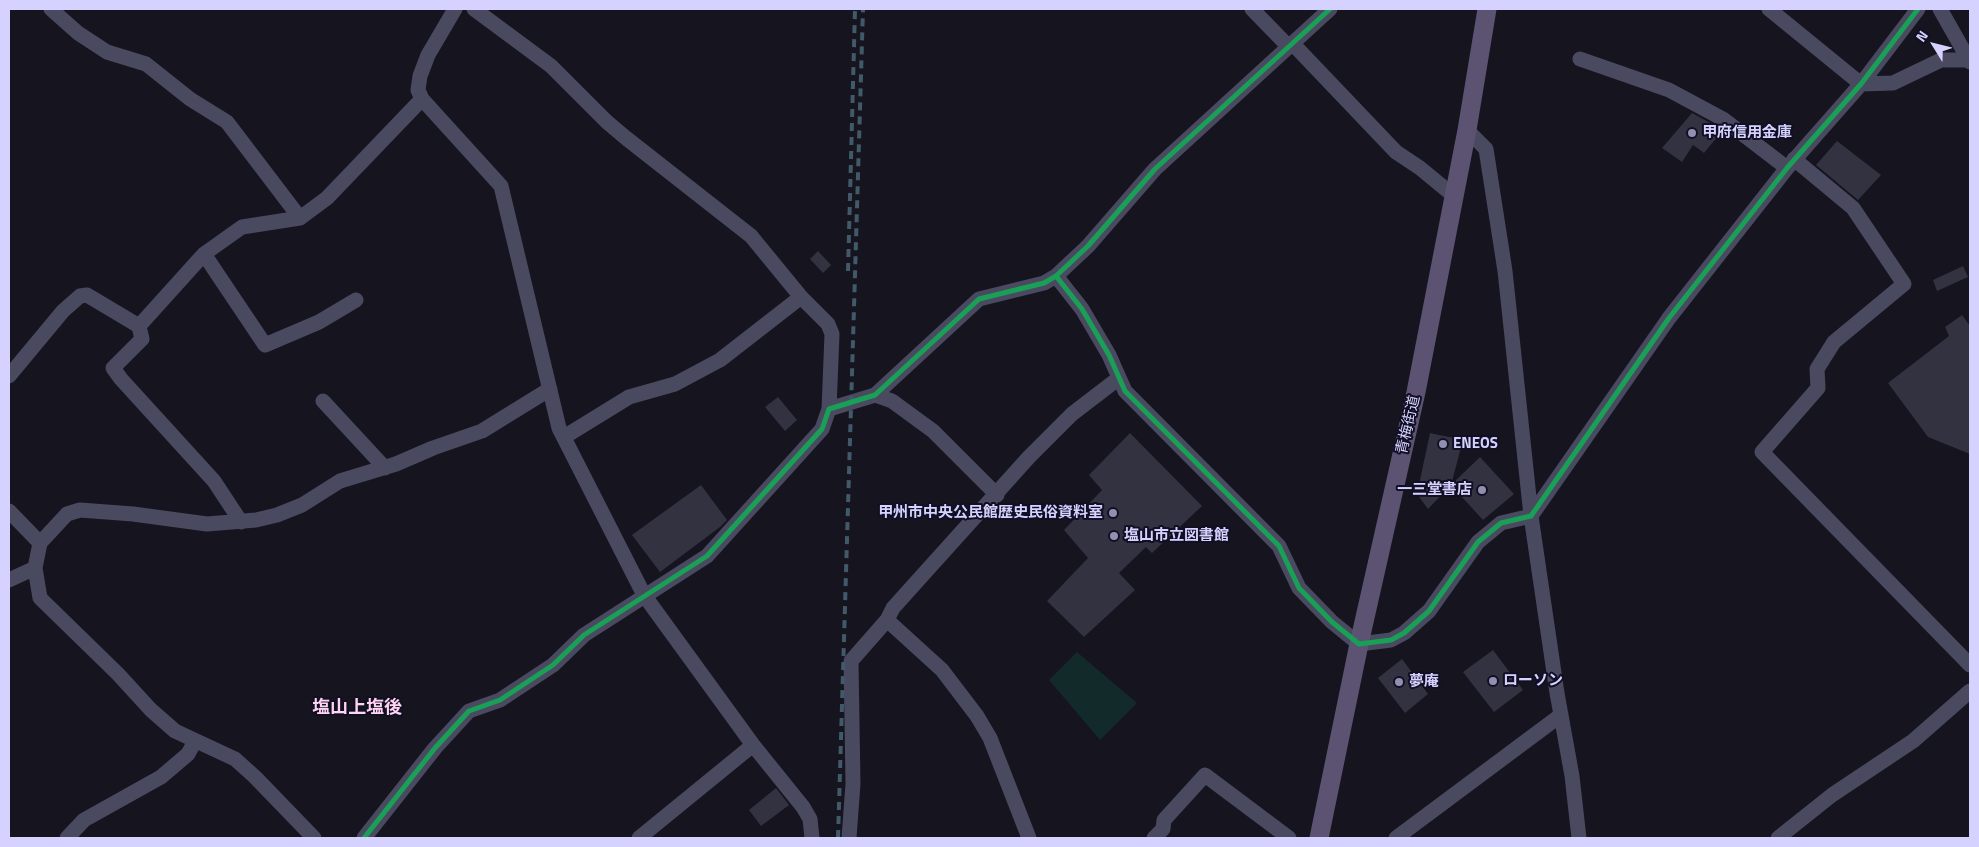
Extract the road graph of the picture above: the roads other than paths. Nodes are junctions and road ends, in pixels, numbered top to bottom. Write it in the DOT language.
graph roads {
  1 [pos="52,9"];
  2 [pos="455,9"];
  3 [pos="474,9"];
  4 [pos="1252,9"];
  5 [pos="1330,9"];
  6 [pos="1487,9"];
  7 [pos="1769,9"];
  8 [pos="1918,9"];
  9 [pos="1940,9"];
  10 [pos="1291,45"];
  11 [pos="1580,59"];
  12 [pos="1970,61"];
  13 [pos="1861,84"];
  14 [pos="422,100"];
  15 [pos="1467,130"];
  16 [pos="1790,164"];
  17 [pos="1454,196"];
  18 [pos="300,218"];
  19 [pos="204,254"];
  20 [pos="1056,276"];
  21 [pos="801,298"];
  22 [pos="356,300"];
  23 [pos="139,326"];
  24 [pos="9,376"];
  25 [pos="1119,378"];
  26 [pos="550,389"];
  27 [pos="875,395"];
  28 [pos="323,400"];
  29 [pos="829,410"];
  30 [pos="564,437"];
  31 [pos="385,468"];
  32 [pos="997,494"];
  33 [pos="9,511"];
  34 [pos="1531,516"];
  35 [pos="241,522"];
  36 [pos="40,543"];
  37 [pos="35,568"];
  38 [pos="9,580"];
  39 [pos="644,595"];
  40 [pos="887,620"];
  41 [pos="1359,644"];
  42 [pos="1970,665"];
  43 [pos="1970,691"];
  44 [pos="1561,714"];
  45 [pos="195,741"];
  46 [pos="753,745"];
  47 [pos="67,838"];
  48 [pos="314,838"];
  49 [pos="364,838"];
  50 [pos="639,838"];
  51 [pos="812,838"];
  52 [pos="850,838"];
  53 [pos="1029,838"];
  54 [pos="1154,838"];
  55 [pos="1289,838"];
  56 [pos="1319,838"];
  57 [pos="1396,838"];
  58 [pos="1579,838"];
  59 [pos="1778,838"];
  1 -- 18 [label="street"];
  2 -- 14 [label="street"];
  3 -- 21 [label="street"];
  4 -- 10 [label="street"];
  5 -- 10 [label="street"];
  6 -- 15 [label="main road, 青梅街道"];
  7 -- 13 [label="street"];
  8 -- 13 [label="street"];
  9 -- 12 [label="street"];
  10 -- 17 [label="street"];
  10 -- 20 [label="street"];
  11 -- 16 [label="street"];
  12 -- 13 [label="street"];
  13 -- 16 [label="street"];
  14 -- 18 [label="street"];
  14 -- 26 [label="street"];
  15 -- 17 [label="main road, 青梅街道"];
  15 -- 34 [label="street"];
  16 -- 34 [label="street"];
  16 -- 42 [label="street"];
  17 -- 41 [label="main road, 青梅街道"];
  18 -- 19 [label="street"];
  19 -- 22 [label="street"];
  19 -- 23 [label="street"];
  20 -- 25 [label="street"];
  20 -- 27 [label="street"];
  21 -- 29 [label="street"];
  21 -- 30 [label="street"];
  23 -- 24 [label="street"];
  23 -- 35 [label="street"];
  25 -- 32 [label="street"];
  25 -- 41 [label="street"];
  26 -- 30 [label="street"];
  26 -- 31 [label="street"];
  27 -- 29 [label="street"];
  27 -- 32 [label="street"];
  28 -- 31 [label="street"];
  29 -- 39 [label="street"];
  30 -- 39 [label="street"];
  31 -- 35 [label="street"];
  32 -- 40 [label="street"];
  33 -- 36 [label="street"];
  34 -- 41 [label="street"];
  34 -- 44 [label="street"];
  35 -- 36 [label="street"];
  36 -- 37 [label="street"];
  37 -- 38 [label="street"];
  37 -- 45 [label="street"];
  39 -- 46 [label="street"];
  39 -- 49 [label="street"];
  40 -- 52 [label="street"];
  40 -- 53 [label="street"];
  41 -- 56 [label="main road, 青梅街道"];
  43 -- 59 [label="street"];
  44 -- 57 [label="street"];
  44 -- 58 [label="street"];
  45 -- 47 [label="street"];
  45 -- 48 [label="street"];
  46 -- 50 [label="street"];
  46 -- 51 [label="street"];
  54 -- 55 [label="street"];
}
